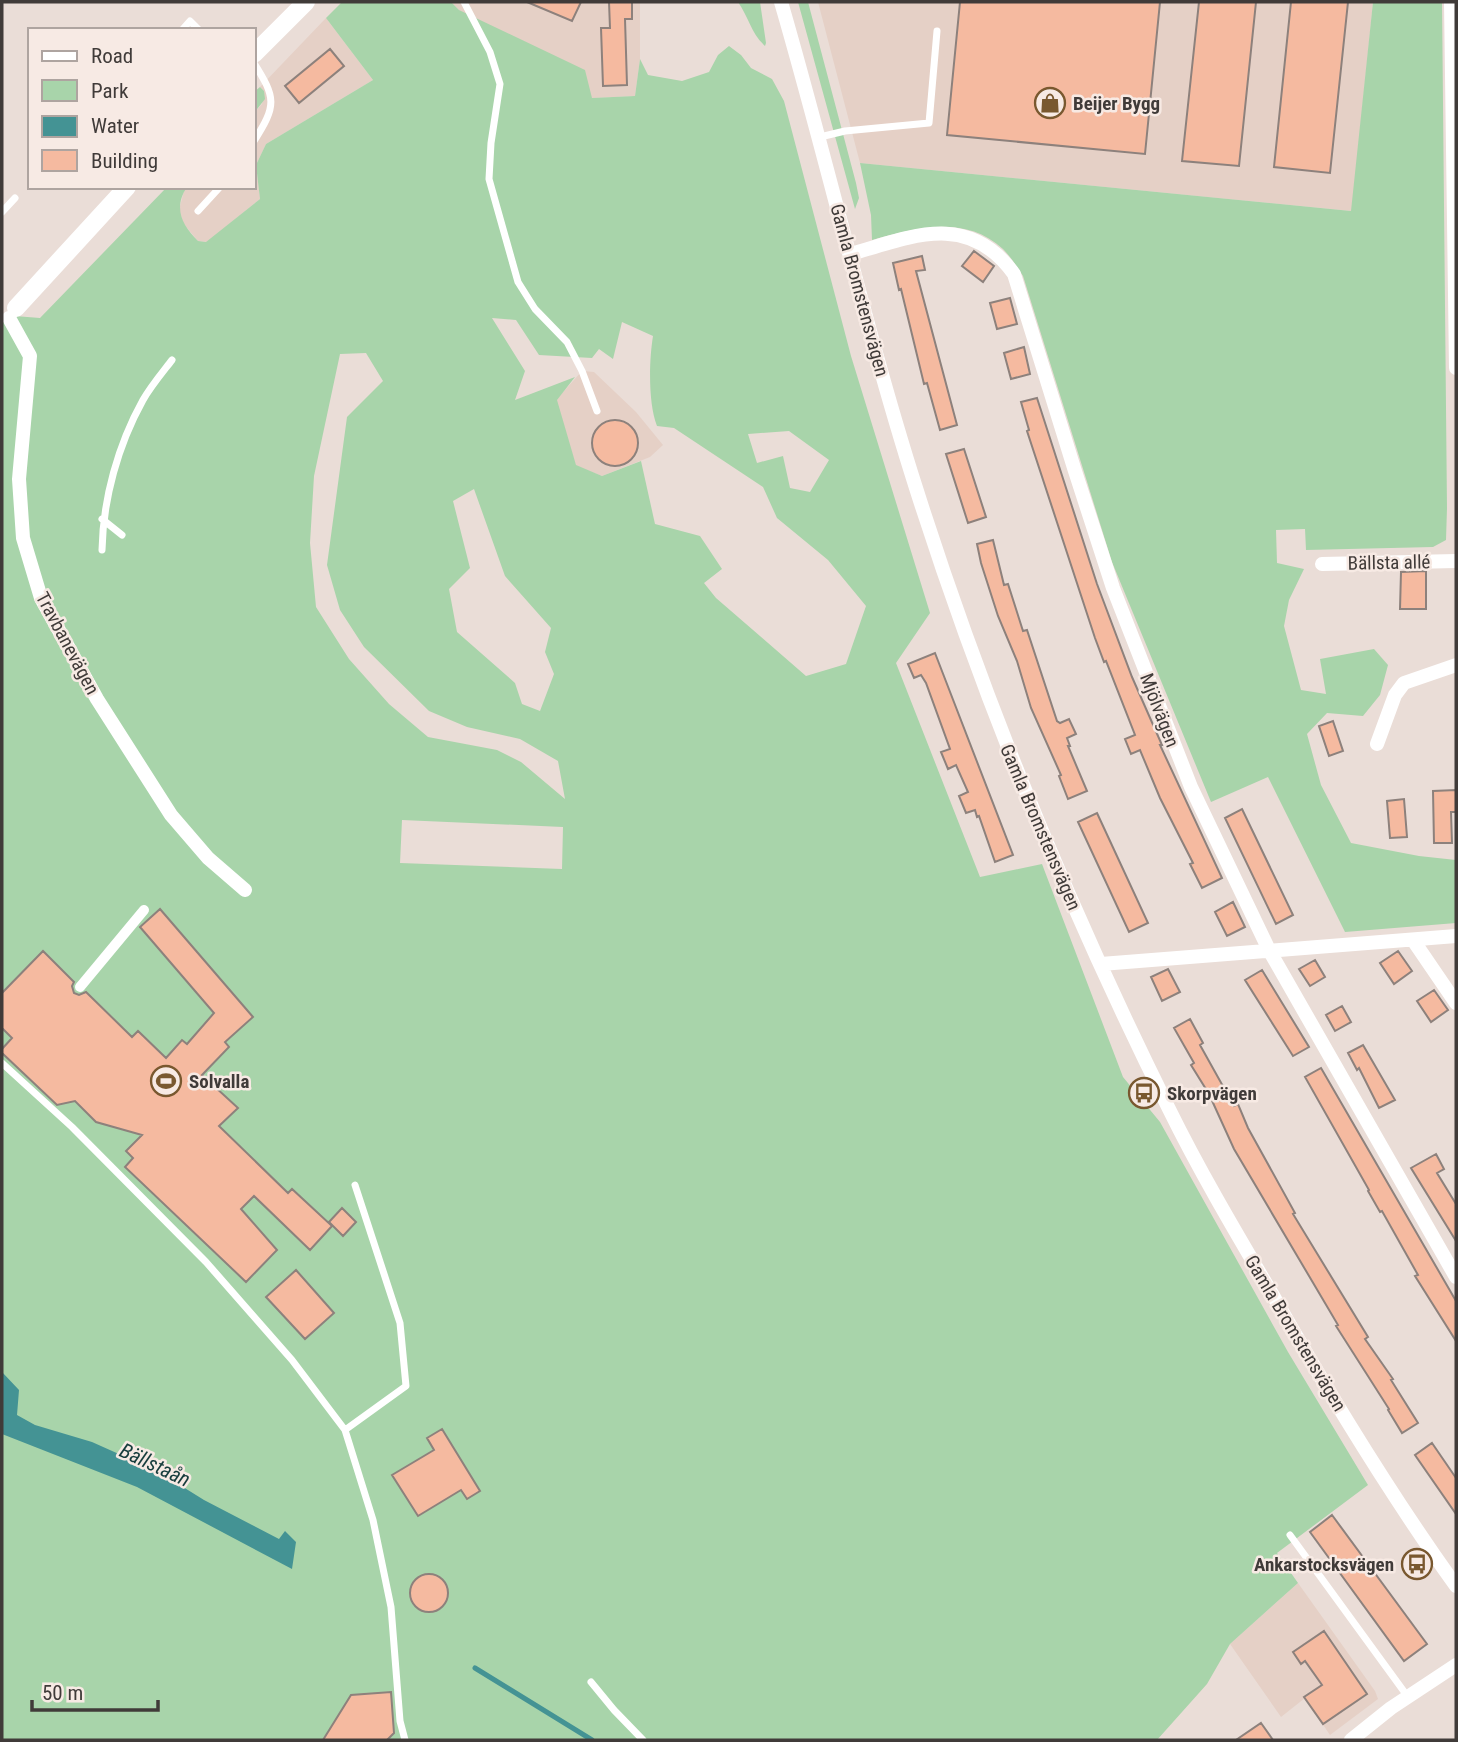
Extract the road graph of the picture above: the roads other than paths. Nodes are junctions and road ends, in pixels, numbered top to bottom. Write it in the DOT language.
graph roads {
  1 [pos="306,2"];
  2 [pos="464,2"];
  3 [pos="781,2"];
  4 [pos="1451,2"];
  5 [pos="184,28"];
  6 [pos="197,28"];
  7 [pos="937,31"];
  8 [pos="256,52"];
  9 [pos="256,66"];
  10 [pos="820,137"];
  11 [pos="256,138"];
  12 [pos="125,189"];
  13 [pos="218,189"];
  14 [pos="15,198"];
  15 [pos="198,211"];
  16 [pos="2,212"];
  17 [pos="851,254"];
  18 [pos="9,317"];
  19 [pos="172,360"];
  20 [pos="1456,368"];
  21 [pos="597,411"];
  22 [pos="102,519"];
  23 [pos="122,535"];
  24 [pos="102,550"];
  25 [pos="1456,561"];
  26 [pos="1322,564"];
  27 [pos="1456,665"];
  28 [pos="1377,744"];
  29 [pos="245,890"];
  30 [pos="144,910"];
  31 [pos="1456,936"];
  32 [pos="1413,940"];
  33 [pos="1269,950"];
  34 [pos="1101,964"];
  35 [pos="80,988"];
  36 [pos="1456,1003"];
  37 [pos="2,1063"];
  38 [pos="355,1185"];
  39 [pos="1456,1278"];
  40 [pos="345,1430"];
  41 [pos="1290,1535"];
  42 [pos="1456,1586"];
  43 [pos="1456,1665"];
  44 [pos="591,1682"];
  45 [pos="1408,1698"];
  46 [pos="1357,1738"];
  47 [pos="405,1740"];
  48 [pos="643,1740"];
  1 -- 8 [label="street"];
  2 -- 21 [label="lane"];
  3 -- 10 [label="street, Gamla Bromstensvägen"];
  4 -- 20 [label="street"];
  5 -- 6 [label="lane"];
  7 -- 10 [label="lane"];
  9 -- 11 [label="lane"];
  10 -- 17 [label="street, Gamla Bromstensvägen"];
  12 -- 18 [label="street, Travbanevägen"];
  13 -- 15 [label="lane"];
  14 -- 16 [label="lane"];
  17 -- 33 [label="street, Mjölvägen"];
  17 -- 34 [label="street, Gamla Bromstensvägen"];
  18 -- 29 [label="street, Travbanevägen"];
  19 -- 22 [label="lane"];
  22 -- 23 [label="lane"];
  22 -- 24 [label="lane"];
  25 -- 26 [label="street, Bällsta allé"];
  27 -- 28 [label="street"];
  30 -- 35 [label="street"];
  31 -- 32 [label="street"];
  32 -- 33 [label="street"];
  32 -- 36 [label="street"];
  33 -- 34 [label="street"];
  33 -- 39 [label="street, Mjölvägen"];
  34 -- 42 [label="street, Gamla Bromstensvägen"];
  37 -- 40 [label="lane"];
  38 -- 40 [label="lane"];
  40 -- 47 [label="lane"];
  41 -- 45 [label="lane"];
  43 -- 45 [label="street"];
  44 -- 48 [label="lane"];
  45 -- 46 [label="street"];
}
